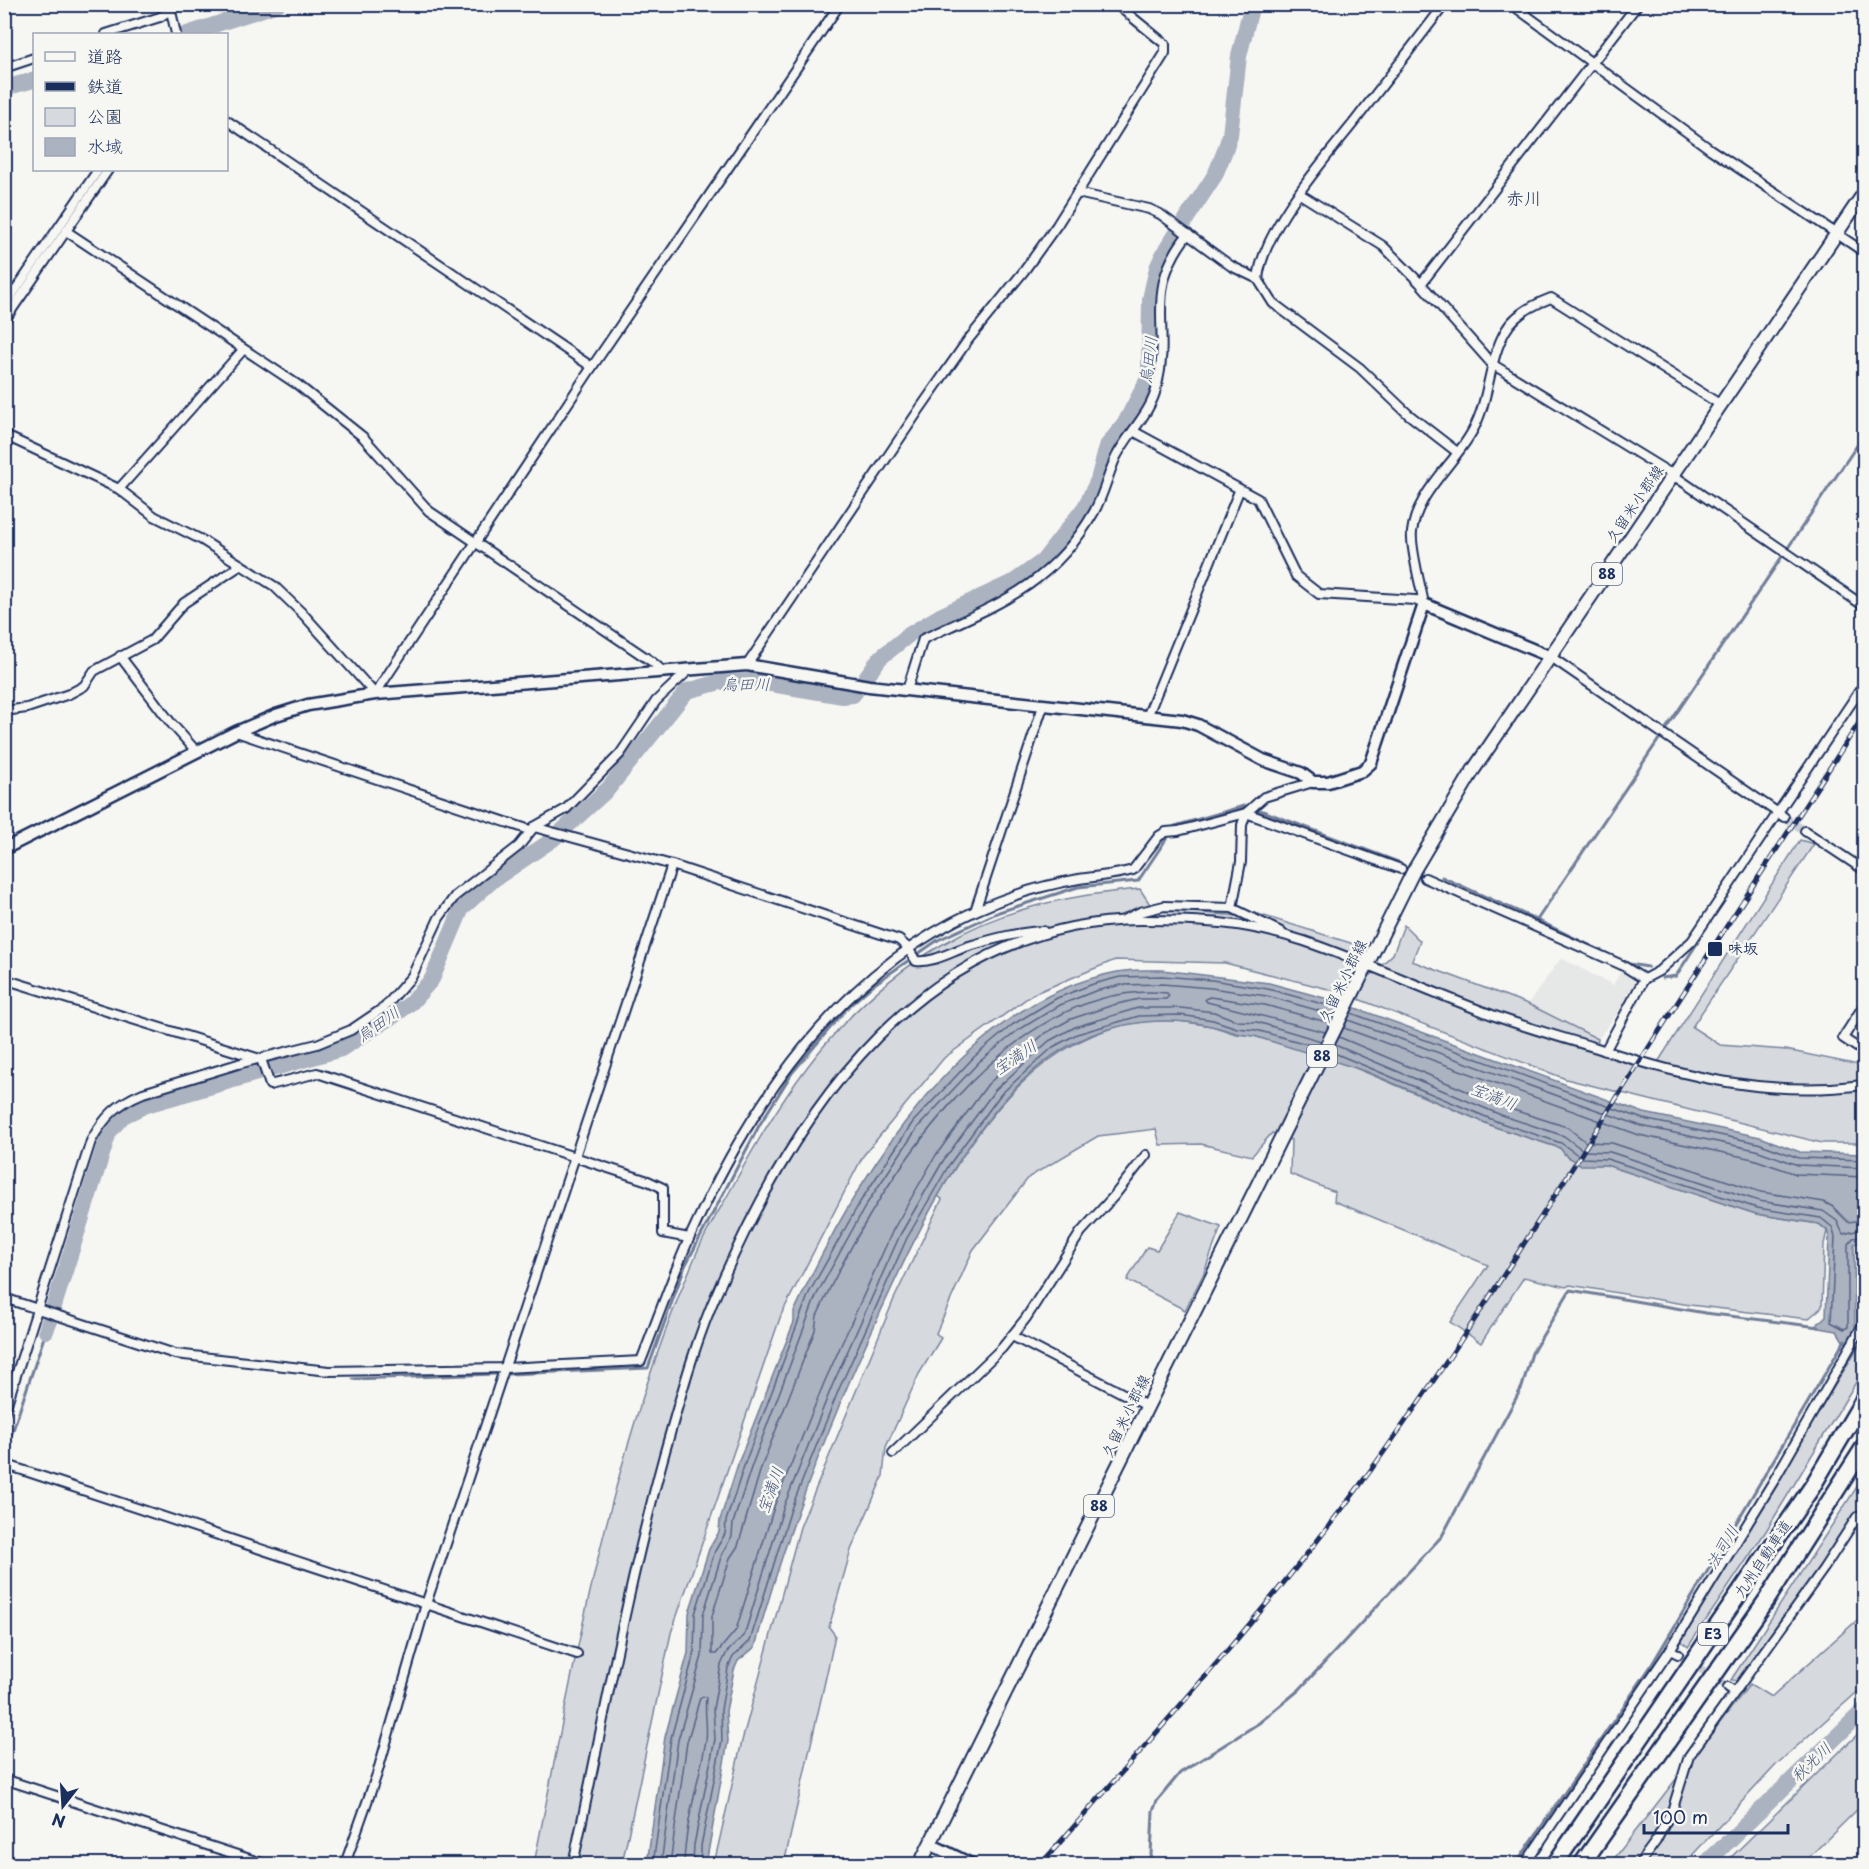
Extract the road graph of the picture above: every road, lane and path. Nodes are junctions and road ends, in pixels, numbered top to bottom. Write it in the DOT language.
graph roads {
  1 [pos="179,4"];
  2 [pos="840,4"];
  3 [pos="1116,4"];
  4 [pos="1445,4"];
  5 [pos="1511,4"];
  6 [pos="1638,4"];
  7 [pos="172,15"];
  8 [pos="109,33"];
  9 [pos="176,33"];
  10 [pos="33,58"];
  11 [pos="1591,64"];
  12 [pos="4,68"];
  13 [pos="228,121"];
  14 [pos="97,171"];
  15 [pos="107,171"];
  16 [pos="1077,193"];
  17 [pos="1864,193"];
  18 [pos="1300,194"];
  19 [pos="66,231"];
  20 [pos="1186,233"];
  21 [pos="1838,234"];
  22 [pos="1864,252"];
  23 [pos="1258,279"];
  24 [pos="1421,284"];
  25 [pos="4,307"];
  26 [pos="4,321"];
  27 [pos="243,350"];
  28 [pos="1492,364"];
  29 [pos="592,367"];
  30 [pos="1721,405"];
  31 [pos="1133,431"];
  32 [pos="4,435"];
  33 [pos="1457,452"];
  34 [pos="1673,475"];
  35 [pos="119,489"];
  36 [pos="1239,490"];
  37 [pos="476,541"];
  38 [pos="241,565"];
  39 [pos="1425,604"];
  40 [pos="1864,606"];
  41 [pos="120,657"];
  42 [pos="1551,657"];
  43 [pos="747,665"];
  44 [pos="689,670"];
  45 [pos="664,672"];
  46 [pos="1864,687"];
  47 [pos="907,690"];
  48 [pos="375,694"];
  49 [pos="1043,706"];
  50 [pos="4,711"];
  51 [pos="1147,717"];
  52 [pos="236,732"];
  53 [pos="198,752"];
  54 [pos="1313,782"];
  55 [pos="1778,811"];
  56 [pos="1246,813"];
  57 [pos="1785,818"];
  58 [pos="532,829"];
  59 [pos="1805,831"];
  60 [pos="4,849"];
  61 [pos="672,865"];
  62 [pos="1401,869"];
  63 [pos="1864,870"];
  64 [pos="1425,878"];
  65 [pos="1232,908"];
  66 [pos="975,911"];
  67 [pos="1124,920"];
  68 [pos="1053,931"];
  69 [pos="1287,936"];
  70 [pos="908,948"];
  71 [pos="1366,967"];
  72 [pos="4,979"];
  73 [pos="1644,979"];
  74 [pos="1864,1005"];
  75 [pos="1605,1051"];
  76 [pos="1864,1052"];
  77 [pos="262,1062"];
  78 [pos="1864,1085"];
  79 [pos="1146,1155"];
  80 [pos="574,1157"];
  81 [pos="690,1238"];
  82 [pos="4,1298"];
  83 [pos="41,1310"];
  84 [pos="1864,1323"];
  85 [pos="1012,1336"];
  86 [pos="505,1368"];
  87 [pos="1864,1399"];
  88 [pos="1148,1406"];
  89 [pos="4,1413"];
  90 [pos="1864,1447"];
  91 [pos="893,1453"];
  92 [pos="7,1465"];
  93 [pos="1857,1517"];
  94 [pos="426,1604"];
  95 [pos="1670,1650"];
  96 [pos="577,1654"];
  97 [pos="1678,1654"];
  98 [pos="1728,1687"];
  99 [pos="1735,1692"];
  100 [pos="4,1779"];
  101 [pos="930,1844"];
  102 [pos="265,1864"];
  103 [pos="345,1864"];
  104 [pos="573,1864"];
  105 [pos="920,1864"];
  106 [pos="971,1864"];
  107 [pos="1525,1864"];
  108 [pos="1555,1864"];
  109 [pos="1582,1864"];
  110 [pos="1639,1864"];
  1 -- 7 [label="street"];
  2 -- 29 [label="street"];
  3 -- 16 [label="street"];
  4 -- 18 [label="street"];
  5 -- 11 [label="street"];
  6 -- 11 [label="street"];
  7 -- 8 [label="street"];
  7 -- 9 [label="street"];
  10 -- 12 [label="street"];
  11 -- 21 [label="street"];
  11 -- 24 [label="street"];
  13 -- 29 [label="street"];
  14 -- 25 [label="street"];
  15 -- 19 [label="street"];
  16 -- 20 [label="street"];
  16 -- 43 [label="street"];
  17 -- 21 [label="main road, 久留米小郡線 / 88"];
  18 -- 23 [label="street"];
  18 -- 24 [label="street"];
  19 -- 26 [label="street"];
  19 -- 27 [label="street"];
  20 -- 23 [label="street"];
  20 -- 31 [label="street"];
  21 -- 22 [label="street"];
  21 -- 30 [label="main road, 久留米小郡線 / 88"];
  23 -- 33 [label="street"];
  24 -- 28 [label="street"];
  27 -- 35 [label="street"];
  27 -- 37 [label="street"];
  28 -- 30 [label="street"];
  28 -- 33 [label="street"];
  28 -- 34 [label="street"];
  29 -- 37 [label="street"];
  30 -- 34 [label="main road, 久留米小郡線 / 88"];
  31 -- 36 [label="street"];
  31 -- 47 [label="street"];
  32 -- 35 [label="street"];
  33 -- 39 [label="street"];
  34 -- 40 [label="street"];
  34 -- 42 [label="main road, 久留米小郡線 / 88"];
  35 -- 38 [label="street"];
  36 -- 39 [label="street"];
  36 -- 51 [label="street"];
  37 -- 45 [label="street"];
  37 -- 48 [label="street"];
  38 -- 41 [label="street"];
  38 -- 48 [label="street"];
  39 -- 42 [label="street"];
  39 -- 54 [label="street"];
  41 -- 50 [label="street"];
  41 -- 53 [label="street"];
  42 -- 55 [label="street"];
  42 -- 71 [label="main road, 久留米小郡線 / 88"];
  43 -- 44 [label="street"];
  43 -- 47 [label="street"];
  44 -- 45 [label="street"];
  44 -- 58 [label="street"];
  45 -- 48 [label="street"];
  46 -- 55 [label="street"];
  47 -- 49 [label="street"];
  48 -- 52 [label="street"];
  49 -- 51 [label="street"];
  49 -- 66 [label="street"];
  51 -- 54 [label="street"];
  52 -- 53 [label="street"];
  52 -- 58 [label="street"];
  53 -- 60 [label="street"];
  54 -- 56 [label="street"];
  55 -- 57 [label="street"];
  55 -- 73 [label="street"];
  56 -- 62 [label="street"];
  56 -- 65 [label="street"];
  56 -- 66 [label="street"];
  58 -- 61 [label="street"];
  58 -- 77 [label="street"];
  59 -- 63 [label="street"];
  61 -- 70 [label="street"];
  61 -- 80 [label="street"];
  64 -- 73 [label="street"];
  65 -- 67 [label="street"];
  65 -- 69 [label="street"];
  66 -- 70 [label="street"];
  67 -- 68 [label="street"];
  67 -- 69 [label="street"];
  68 -- 70 [label="street"];
  68 -- 104 [label="street"];
  69 -- 71 [label="street"];
  70 -- 81 [label="street"];
  71 -- 75 [label="street"];
  71 -- 88 [label="main road, 久留米小郡線 / 88"];
  72 -- 77 [label="street"];
  73 -- 75 [label="street"];
  74 -- 76 [label="street"];
  75 -- 78 [label="street"];
  77 -- 80 [label="street"];
  77 -- 83 [label="street"];
  79 -- 85 [label="street"];
  80 -- 81 [label="street"];
  80 -- 86 [label="street"];
  81 -- 86 [label="street"];
  82 -- 83 [label="street"];
  83 -- 86 [label="street"];
  83 -- 89 [label="street"];
  84 -- 95 [label="street"];
  85 -- 88 [label="street"];
  85 -- 91 [label="street"];
  86 -- 94 [label="street"];
  87 -- 108 [label="highway, 九州自動車道 / E3"];
  88 -- 101 [label="main road, 久留米小郡線 / 88"];
  90 -- 109 [label="highway, 九州自動車道 / E3"];
  92 -- 94 [label="street"];
  93 -- 99 [label="street"];
  94 -- 96 [label="street"];
  94 -- 103 [label="street"];
  95 -- 97 [label="street"];
  95 -- 107 [label="street"];
  98 -- 99 [label="street"];
  99 -- 110 [label="street"];
  100 -- 102 [label="street"];
  101 -- 105 [label="main road, 久留米小郡線 / 88"];
  101 -- 106 [label="street"];
}
